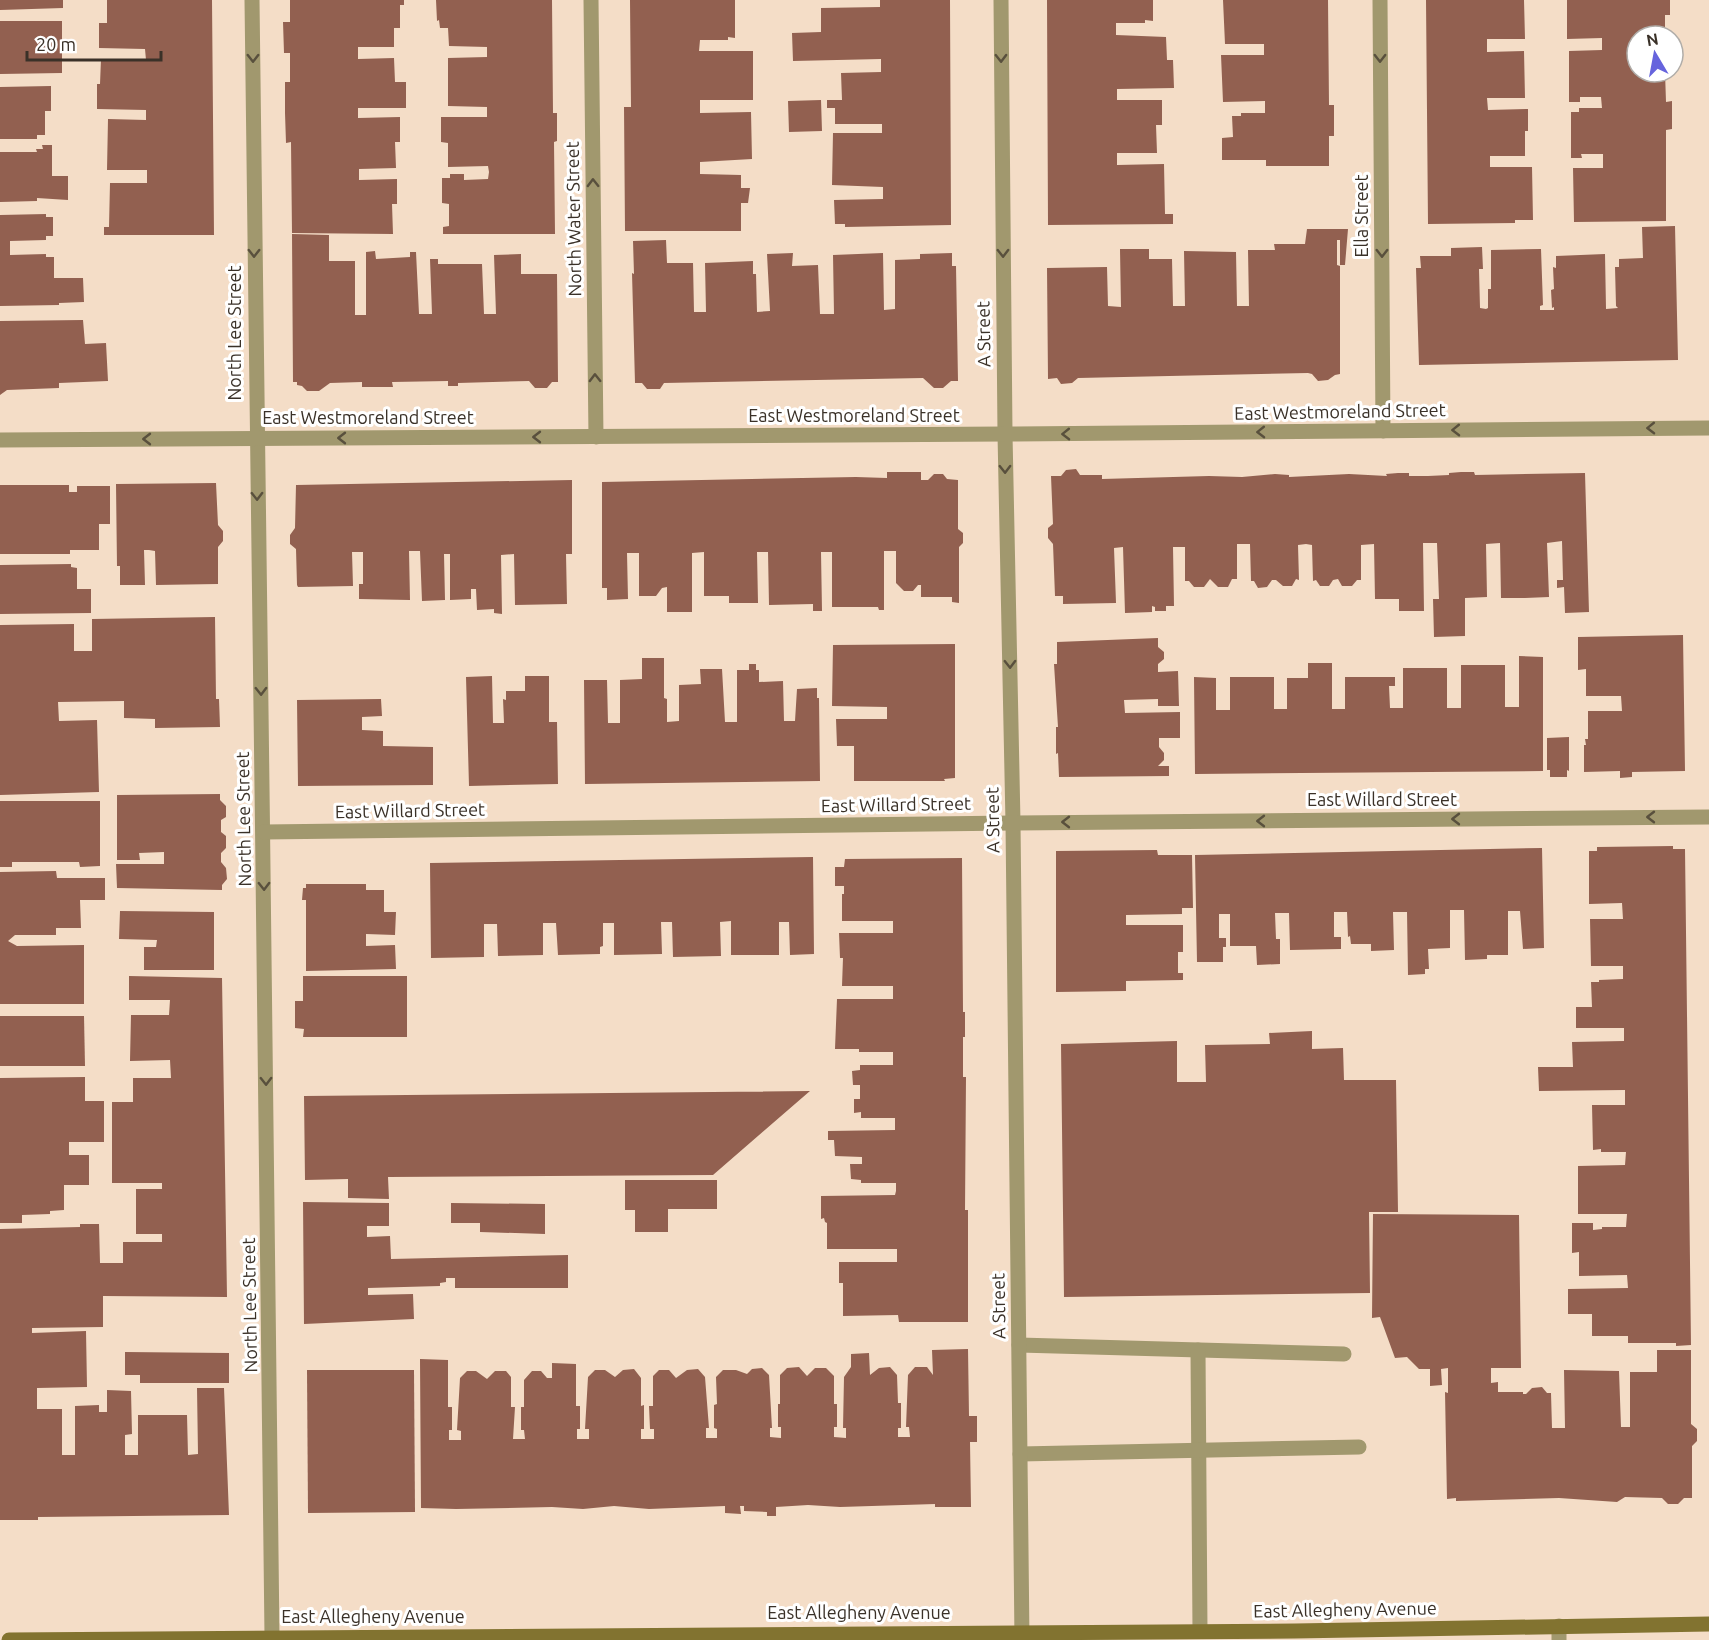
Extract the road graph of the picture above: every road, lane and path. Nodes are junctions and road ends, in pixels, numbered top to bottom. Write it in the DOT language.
graph roads {
  1 [pos="252,0"];
  2 [pos="591,0"];
  3 [pos="1001,0"];
  4 [pos="1380,0"];
  5 [pos="1709,428"];
  6 [pos="1383,431"];
  7 [pos="1005,434"];
  8 [pos="596,437"];
  9 [pos="256,438"];
  10 [pos="0,440"];
  11 [pos="1709,817"];
  12 [pos="1013,823"];
  13 [pos="264,832"];
  14 [pos="1019,1345"];
  15 [pos="1198,1350"];
  16 [pos="1344,1353"];
  17 [pos="1359,1447"];
  18 [pos="1199,1449"];
  19 [pos="1020,1454"];
  20 [pos="1709,1624"];
  21 [pos="1200,1631"];
  22 [pos="1559,1633"];
  23 [pos="1022,1636"];
  24 [pos="273,1637"];
  25 [pos="9,1640"];
  1 -- 9 [label="street, North Lee Street, one-way"];
  8 -- 2 [label="street, North Water Street, one-way"];
  3 -- 7 [label="street, A Street, one-way"];
  4 -- 6 [label="street, Ella Street, one-way"];
  5 -- 6 [label="street, East Westmoreland Street, one-way"];
  6 -- 7 [label="street, East Westmoreland Street, one-way"];
  7 -- 8 [label="street, East Westmoreland Street"];
  7 -- 12 [label="street, A Street, one-way"];
  8 -- 9 [label="street, East Westmoreland Street, one-way"];
  9 -- 10 [label="street, East Westmoreland Street, one-way"];
  9 -- 13 [label="street, North Lee Street, one-way"];
  11 -- 12 [label="street, East Willard Street, one-way"];
  12 -- 13 [label="street, East Willard Street"];
  12 -- 14 [label="street, A Street"];
  13 -- 24 [label="street, North Lee Street, one-way"];
  14 -- 15 [label="street"];
  14 -- 19 [label="street, A Street"];
  15 -- 16 [label="street"];
  15 -- 18 [label="street"];
  17 -- 18 [label="street"];
  18 -- 19 [label="street"];
  18 -- 21 [label="street"];
  19 -- 23 [label="street, A Street"];
  20 -- 22 [label="main road, East Allegheny Avenue"];
  21 -- 22 [label="main road, East Allegheny Avenue"];
  21 -- 23 [label="main road, East Allegheny Avenue"];
  23 -- 24 [label="main road, East Allegheny Avenue"];
  24 -- 25 [label="main road, East Allegheny Avenue"];
}
